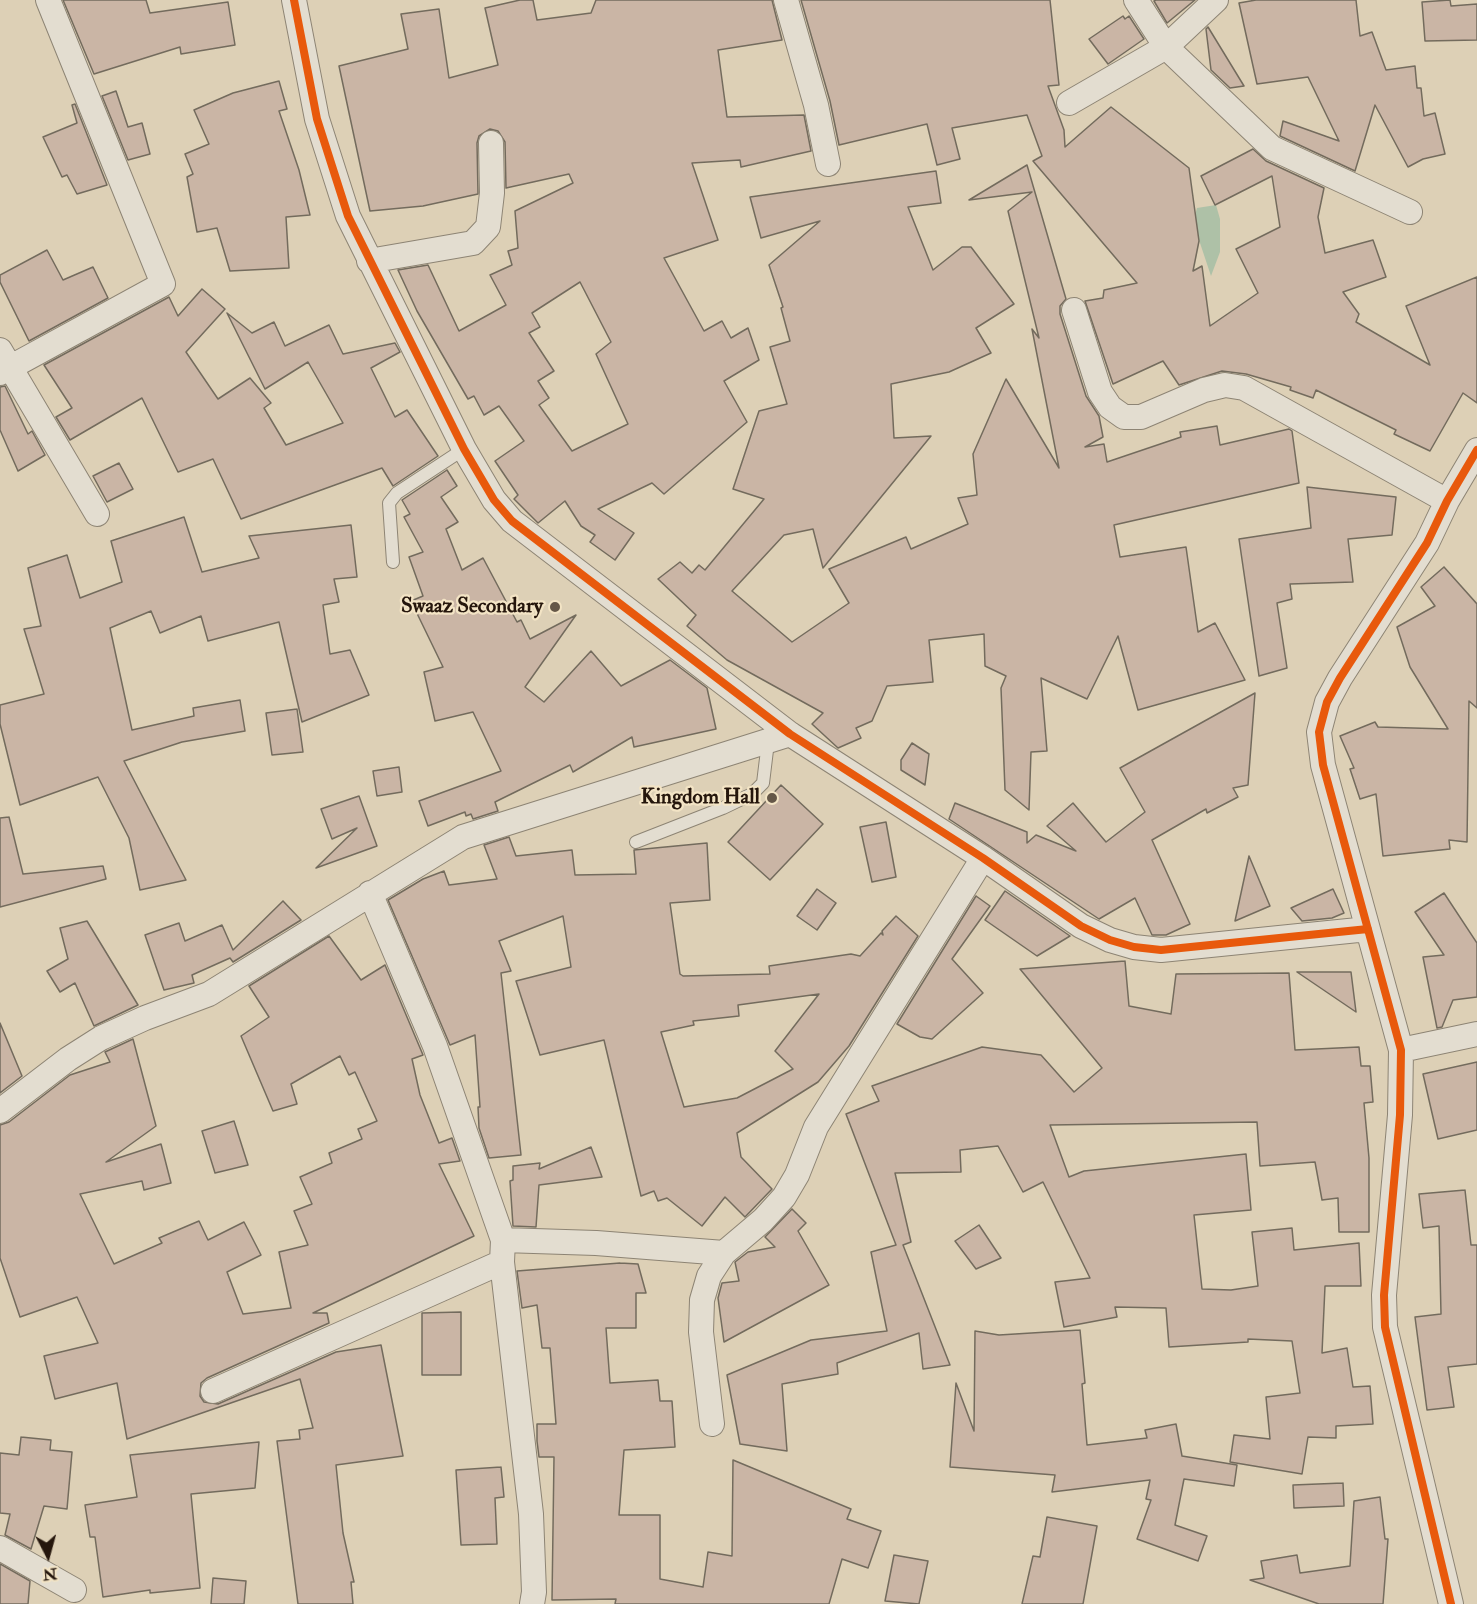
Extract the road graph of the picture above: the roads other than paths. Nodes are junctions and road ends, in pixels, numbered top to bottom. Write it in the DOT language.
graph roads {
  1 [pos="48,0"];
  2 [pos="294,0"];
  3 [pos="786,0"];
  4 [pos="1136,0"];
  5 [pos="1216,0"];
  6 [pos="1166,46"];
  7 [pos="1069,103"];
  8 [pos="490,143"];
  9 [pos="828,164"];
  10 [pos="1410,212"];
  11 [pos="369,261"];
  12 [pos="1074,310"];
  13 [pos="3,363"];
  14 [pos="464,448"];
  15 [pos="1477,450"];
  16 [pos="1447,501"];
  17 [pos="97,514"];
  18 [pos="393,562"];
  19 [pos="779,738"];
  20 [pos="636,842"];
  21 [pos="982,858"];
  22 [pos="370,893"];
  23 [pos="1368,929"];
  24 [pos="1477,1034"];
  25 [pos="1401,1050"];
  26 [pos="0,1111"];
  27 [pos="502,1251"];
  28 [pos="724,1253"];
  29 [pos="213,1391"];
  30 [pos="712,1424"];
  31 [pos="0,1548"];
  32 [pos="74,1590"];
  33 [pos="532,1604"];
  34 [pos="1450,1604"];
  1 -- 13 [label="street"];
  2 -- 11 [label="street"];
  3 -- 9 [label="street"];
  4 -- 6 [label="street"];
  5 -- 6 [label="street"];
  6 -- 7 [label="street"];
  6 -- 10 [label="street"];
  8 -- 11 [label="street"];
  11 -- 14 [label="street"];
  12 -- 16 [label="street"];
  13 -- 17 [label="street"];
  14 -- 18 [label="lane"];
  14 -- 19 [label="street"];
  15 -- 16 [label="street"];
  16 -- 23 [label="street"];
  19 -- 20 [label="lane"];
  19 -- 21 [label="street"];
  19 -- 22 [label="street"];
  21 -- 23 [label="street"];
  21 -- 28 [label="street"];
  22 -- 26 [label="street"];
  22 -- 27 [label="street"];
  23 -- 25 [label="street"];
  24 -- 25 [label="street"];
  25 -- 34 [label="street"];
  27 -- 28 [label="street"];
  27 -- 29 [label="street"];
  27 -- 33 [label="street"];
  28 -- 30 [label="street"];
  31 -- 32 [label="street"];
}
